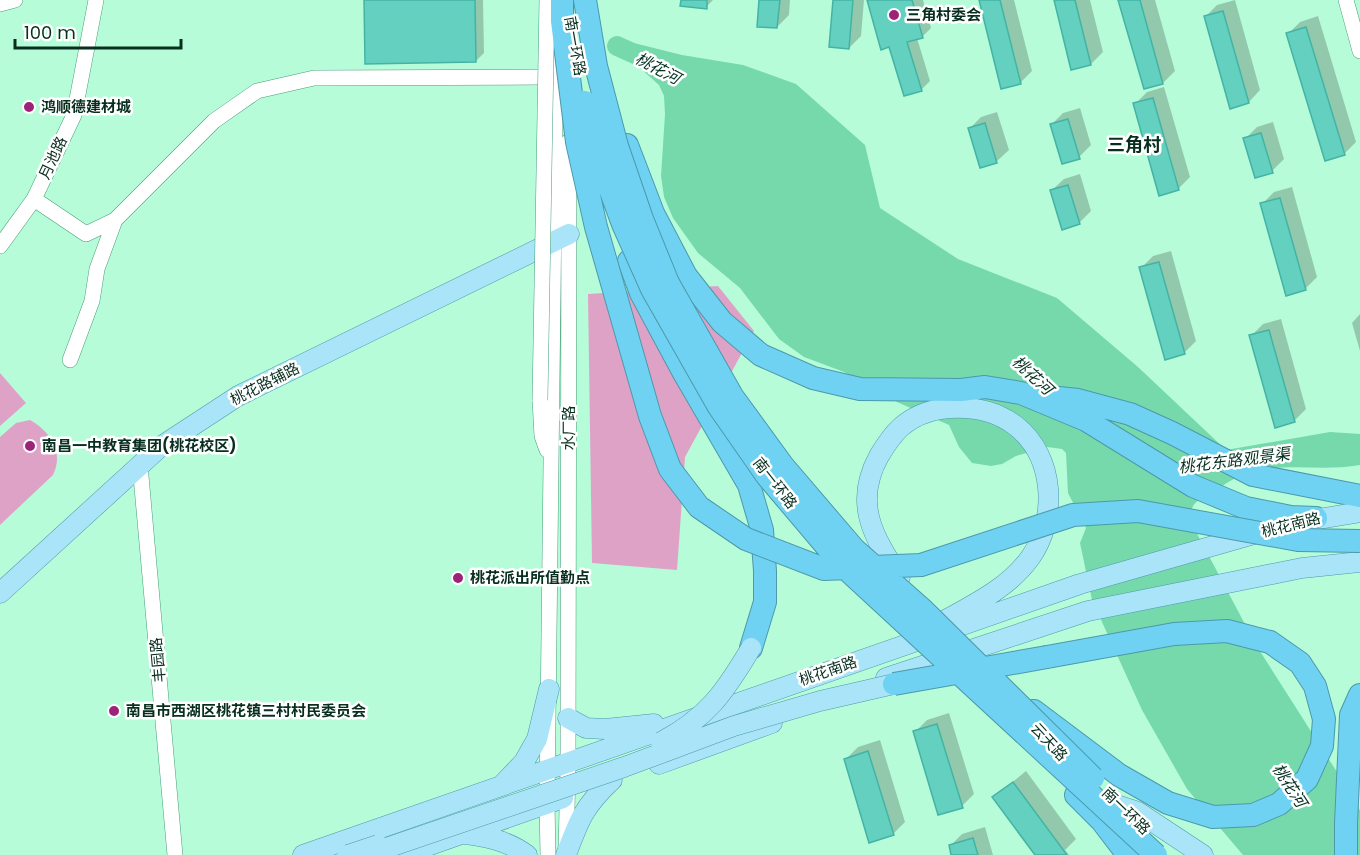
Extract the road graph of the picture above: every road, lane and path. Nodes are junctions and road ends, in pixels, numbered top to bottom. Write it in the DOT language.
graph roads {
  1 [pos="15,0"];
  2 [pos="96,0"];
  3 [pos="547,0"];
  4 [pos="556,0"];
  5 [pos="566,0"];
  6 [pos="587,0"];
  7 [pos="1346,0"];
  8 [pos="0,4"];
  9 [pos="1360,51"];
  10 [pos="545,77"];
  11 [pos="597,154"];
  12 [pos="34,199"];
  13 [pos="115,220"];
  14 [pos="562,237"];
  15 [pos="0,246"];
  16 [pos="70,360"];
  17 [pos="1021,393"];
  18 [pos="140,465"];
  19 [pos="552,466"];
  20 [pos="1360,496"];
  21 [pos="1360,512"];
  22 [pos="1316,518"];
  23 [pos="1360,541"];
  24 [pos="1360,562"];
  25 [pos="0,593"];
  26 [pos="923,610"];
  27 [pos="950,630"];
  28 [pos="928,637"];
  29 [pos="904,644"];
  30 [pos="751,648"];
  31 [pos="966,651"];
  32 [pos="946,657"];
  33 [pos="894,684"];
  34 [pos="549,689"];
  35 [pos="1004,690"];
  36 [pos="1360,696"];
  37 [pos="568,718"];
  38 [pos="687,721"];
  39 [pos="568,763"];
  40 [pos="548,770"];
  41 [pos="1058,777"];
  42 [pos="612,780"];
  43 [pos="500,787"];
  44 [pos="567,796"];
  45 [pos="1105,801"];
  46 [pos="547,803"];
  47 [pos="463,833"];
  48 [pos="175,855"];
  49 [pos="303,855"];
  50 [pos="348,855"];
  51 [pos="366,855"];
  52 [pos="402,855"];
  53 [pos="527,855"];
  54 [pos="549,855"];
  55 [pos="566,855"];
  56 [pos="1115,855"];
  57 [pos="1128,855"];
  58 [pos="1148,855"];
  59 [pos="1156,855"];
  60 [pos="1172,855"];
  61 [pos="1203,855"];
  62 [pos="1346,855"];
  1 -- 8 [label="street"];
  2 -- 12 [label="street, 月池路"];
  3 -- 10 [label="street, bridge"];
  4 -- 14 [label="street, 水厂路"];
  5 -- 11 [label="highway, 南一环路, bridge"];
  5 -- 14 [label="street, 水厂路"];
  5 -- 23 [label="highway, bridge"];
  6 -- 17 [label="highway, bridge"];
  6 -- 26 [label="highway, 南一环路, bridge"];
  7 -- 9 [label="street"];
  10 -- 13 [label="street"];
  10 -- 19 [label="street, bridge"];
  11 -- 30 [label="highway, bridge"];
  11 -- 59 [label="highway, 南一环路, bridge"];
  12 -- 13 [label="street"];
  12 -- 15 [label="street, 月池路"];
  13 -- 16 [label="street"];
  14 -- 18 [label="main road, 桃花路辅路"];
  14 -- 19 [label="street, 水厂路"];
  14 -- 37 [label="street, 水厂路"];
  17 -- 20 [label="highway"];
  17 -- 22 [label="highway"];
  18 -- 25 [label="main road, 桃花路辅路"];
  18 -- 48 [label="street, 丰园路"];
  19 -- 34 [label="street, 水厂路"];
  21 -- 22 [label="main road, 桃花南路"];
  22 -- 27 [label="main road, 桃花南路"];
  24 -- 31 [label="main road, 桃花南路"];
  26 -- 29 [label="main road, bridge"];
  26 -- 35 [label="highway, 南一环路, bridge"];
  27 -- 28 [label="main road, 桃花南路"];
  27 -- 31 [label="main road, 云天路"];
  28 -- 29 [label="main road, 桃花南路"];
  28 -- 32 [label="main road, 云天路"];
  29 -- 38 [label="main road, 桃花南路"];
  30 -- 50 [label="main road, bridge"];
  31 -- 32 [label="main road, 桃花南路"];
  31 -- 45 [label="main road, 云天路"];
  32 -- 41 [label="main road, 云天路"];
  32 -- 42 [label="main road, 桃花南路"];
  33 -- 35 [label="highway, bridge"];
  33 -- 51 [label="main road, bridge"];
  34 -- 40 [label="street, 水厂路"];
  34 -- 43 [label="main road"];
  35 -- 60 [label="highway, 南一环路, bridge"];
  36 -- 62 [label="highway"];
  37 -- 38 [label="main road"];
  37 -- 39 [label="street, 水厂路"];
  38 -- 39 [label="main road, 桃花南路"];
  39 -- 40 [label="main road, 桃花南路"];
  39 -- 44 [label="street, 水厂路"];
  40 -- 43 [label="main road, 桃花南路"];
  40 -- 46 [label="street, 水厂路"];
  41 -- 56 [label="main road, 云天路"];
  41 -- 57 [label="highway"];
  42 -- 44 [label="main road, 桃花南路"];
  42 -- 55 [label="main road"];
  43 -- 49 [label="main road, 桃花南路"];
  44 -- 46 [label="main road, 桃花南路"];
  44 -- 55 [label="street, 水厂路"];
  45 -- 58 [label="main road, 云天路"];
  45 -- 61 [label="main road"];
  46 -- 47 [label="main road, 桃花南路"];
  46 -- 54 [label="street, 水厂路"];
  47 -- 52 [label="main road, 桃花南路"];
  47 -- 53 [label="main road"];
}
